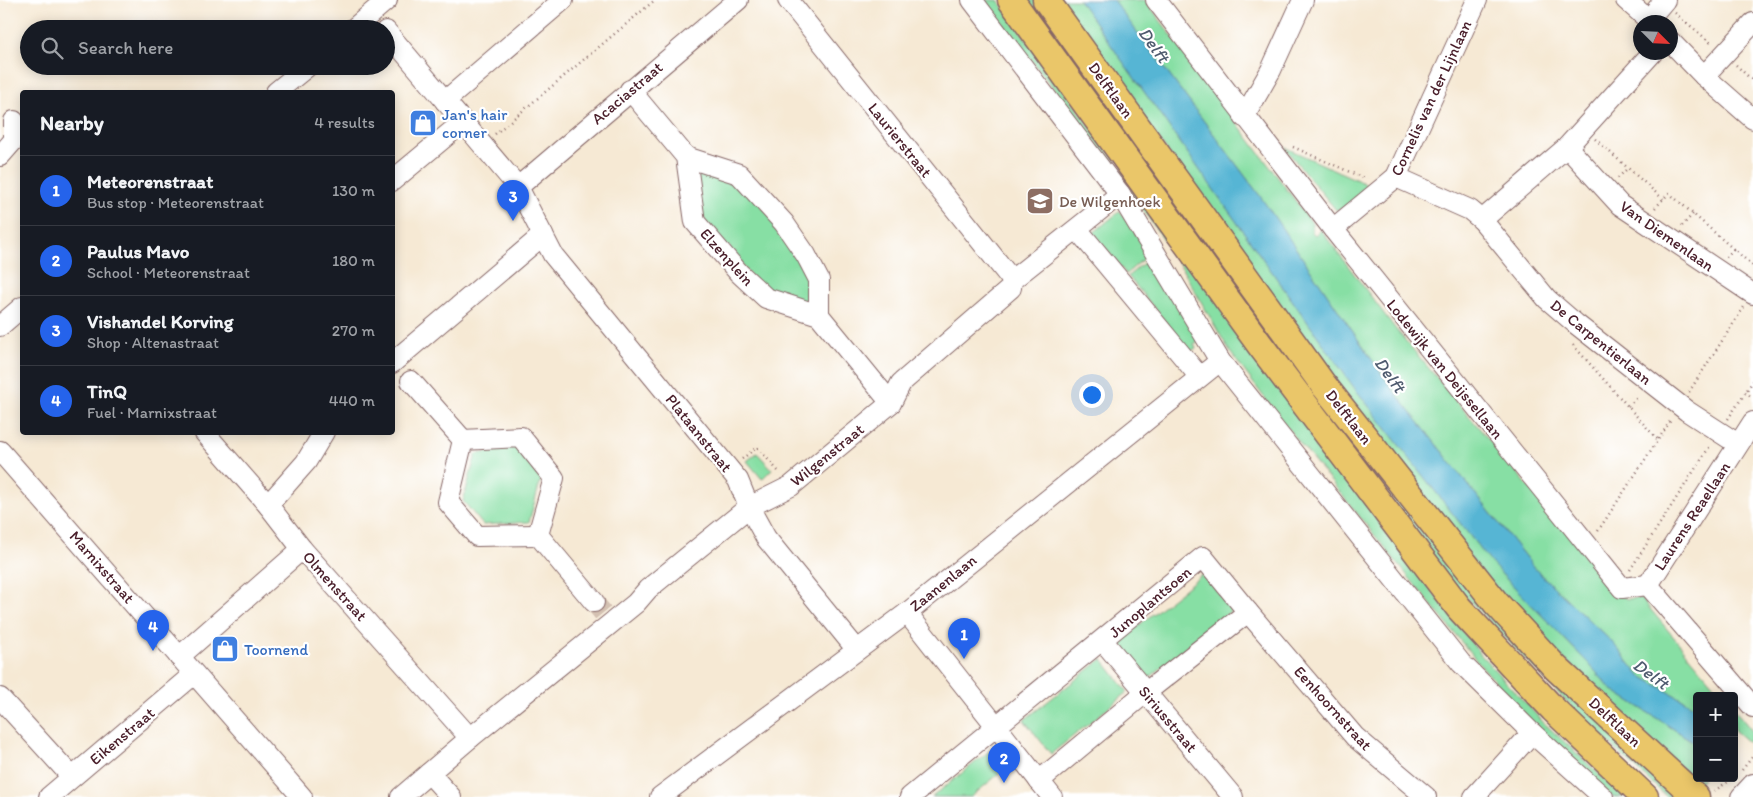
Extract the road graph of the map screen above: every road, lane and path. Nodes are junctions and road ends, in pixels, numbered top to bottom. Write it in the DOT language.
graph roads {
  1 [pos="386,0"];
  2 [pos="562,0"];
  3 [pos="655,0"];
  4 [pos="738,0"];
  5 [pos="788,0"];
  6 [pos="972,0"];
  7 [pos="1011,0"];
  8 [pos="1046,0"];
  9 [pos="1156,0"];
  10 [pos="1303,0"];
  11 [pos="1477,0"];
  12 [pos="1626,0"];
  13 [pos="1664,1"];
  14 [pos="366,7"];
  15 [pos="1642,15"];
  16 [pos="1654,15"];
  17 [pos="358,20"];
  18 [pos="377,20"];
  19 [pos="1753,23"];
  20 [pos="395,42"];
  21 [pos="1678,49"];
  22 [pos="1724,54"];
  23 [pos="1646,60"];
  24 [pos="297,75"];
  25 [pos="1704,76"];
  26 [pos="1753,81"];
  27 [pos="278,90"];
  28 [pos="630,90"];
  29 [pos="445,101"];
  30 [pos="1244,117"];
  31 [pos="1753,120"];
  32 [pos="12,121"];
  33 [pos="463,122"];
  34 [pos="1584,129"];
  35 [pos="482,144"];
  36 [pos="1289,146"];
  37 [pos="1567,147"];
  38 [pos="0,156"];
  39 [pos="686,157"];
  40 [pos="395,179"];
  41 [pos="1390,182"];
  42 [pos="518,187"];
  43 [pos="1120,194"];
  44 [pos="1663,199"];
  45 [pos="1482,220"];
  46 [pos="1643,221"];
  47 [pos="540,227"];
  48 [pos="1077,229"];
  49 [pos="1333,229"];
  50 [pos="1753,266"];
  51 [pos="1012,280"];
  52 [pos="1753,294"];
  53 [pos="20,309"];
  54 [pos="819,315"];
  55 [pos="1572,321"];
  56 [pos="0,326"];
  57 [pos="1220,361"];
  58 [pos="400,369"];
  59 [pos="1199,376"];
  60 [pos="1753,381"];
  61 [pos="1745,392"];
  62 [pos="1753,398"];
  63 [pos="891,403"];
  64 [pos="1680,406"];
  65 [pos="1753,422"];
  66 [pos="1719,432"];
  67 [pos="207,435"];
  68 [pos="322,435"];
  69 [pos="1657,439"];
  70 [pos="463,440"];
  71 [pos="1738,444"];
  72 [pos="0,451"];
  73 [pos="730,470"];
  74 [pos="791,486"];
  75 [pos="268,505"];
  76 [pos="749,507"];
  77 [pos="538,535"];
  78 [pos="1588,547"];
  79 [pos="302,549"];
  80 [pos="1648,584"];
  81 [pos="1619,586"];
  82 [pos="1248,612"];
  83 [pos="603,613"];
  84 [pos="907,613"];
  85 [pos="1103,641"];
  86 [pos="857,650"];
  87 [pos="179,657"];
  88 [pos="194,674"];
  89 [pos="1145,693"];
  90 [pos="0,698"];
  91 [pos="1753,707"];
  92 [pos="995,727"];
  93 [pos="1532,733"];
  94 [pos="470,738"];
  95 [pos="1753,756"];
  96 [pos="429,773"];
  97 [pos="72,777"];
  98 [pos="1039,781"];
  99 [pos="1744,784"];
  100 [pos="49,797"];
  101 [pos="302,797"];
  102 [pos="402,797"];
  103 [pos="451,797"];
  104 [pos="660,797"];
  105 [pos="910,797"];
  106 [pos="1052,797"];
  107 [pos="1233,797"];
  108 [pos="1426,797"];
  109 [pos="1474,797"];
  110 [pos="1603,797"];
  111 [pos="1645,797"];
  112 [pos="1696,797"];
  113 [pos="1708,797"];
  1 -- 14 [label="street"];
  2 -- 29 [label="street"];
  3 -- 35 [label="path"];
  4 -- 28 [label="street, Acaciastraat"];
  5 -- 51 [label="street, Laurierstraat"];
  6 -- 43 [label="street"];
  7 -- 111 [label="main road, Delftlaan"];
  8 -- 112 [label="main road, Delftlaan"];
  9 -- 30 [label="street, Lodewijk van Deijssellaan"];
  10 -- 30 [label="street"];
  11 -- 41 [label="street, Cornelis van der Lijnlaan"];
  12 -- 15 [label="street"];
  13 -- 16 [label="street"];
  13 -- 22 [label="path"];
  14 -- 17 [label="street"];
  14 -- 18 [label="street, Plataanstraat"];
  19 -- 22 [label="street"];
  20 -- 29 [label="street, Plataanstraat"];
  21 -- 25 [label="street"];
  22 -- 25 [label="street"];
  22 -- 26 [label="path"];
  23 -- 34 [label="street"];
  24 -- 27 [label="street"];
  25 -- 31 [label="street"];
  28 -- 39 [label="street"];
  28 -- 42 [label="street, Acaciastraat"];
  29 -- 33 [label="street, Plataanstraat"];
  30 -- 49 [label="street, Lodewijk van Deijssellaan"];
  32 -- 38 [label="street"];
  33 -- 35 [label="street, Plataanstraat"];
  33 -- 40 [label="street"];
  34 -- 37 [label="street"];
  34 -- 44 [label="path"];
  35 -- 42 [label="street, Plataanstraat"];
  36 -- 41 [label="path"];
  37 -- 45 [label="street"];
  37 -- 46 [label="street, Van Diemenlaan"];
  39 -- 54 [label="street"];
  39 -- 54 [label="street, Elzenplein"];
  41 -- 45 [label="street, De Carpentierlaan"];
  41 -- 49 [label="street, Cornelis van der Lijnlaan"];
  42 -- 47 [label="street, Plataanstraat"];
  43 -- 48 [label="street, Wilgenstraat"];
  43 -- 57 [label="street"];
  44 -- 46 [label="path"];
  44 -- 50 [label="path"];
  45 -- 55 [label="street, De Carpentierlaan"];
  46 -- 52 [label="street, Van Diemenlaan"];
  47 -- 58 [label="street"];
  47 -- 73 [label="street, Plataanstraat"];
  48 -- 51 [label="street, Wilgenstraat"];
  48 -- 59 [label="street"];
  49 -- 78 [label="street, Lodewijk van Deijssellaan"];
  51 -- 63 [label="street, Wilgenstraat"];
  52 -- 64 [label="path"];
  53 -- 56 [label="street"];
  54 -- 63 [label="street"];
  55 -- 64 [label="street, De Carpentierlaan"];
  55 -- 69 [label="path"];
  57 -- 59 [label="street, Zaanenlaan"];
  57 -- 93 [label="street"];
  58 -- 70 [label="street"];
  59 -- 84 [label="street, Zaanenlaan"];
  60 -- 61 [label="path"];
  61 -- 62 [label="path"];
  61 -- 66 [label="path"];
  63 -- 74 [label="street, Wilgenstraat"];
  64 -- 66 [label="street, De Carpentierlaan"];
  64 -- 69 [label="path"];
  65 -- 71 [label="street, Laurens Reaellaan"];
  66 -- 71 [label="street, De Carpentierlaan"];
  66 -- 81 [label="path"];
  67 -- 75 [label="street, Olmenstraat"];
  68 -- 75 [label="street"];
  69 -- 78 [label="path"];
  70 -- 77 [label="street"];
  70 -- 77 [label="street"];
  71 -- 80 [label="street, Laurens Reaellaan"];
  72 -- 87 [label="street, Marnixstraat"];
  73 -- 74 [label="path"];
  73 -- 76 [label="street, Plataanstraat"];
  74 -- 76 [label="street, Wilgenstraat"];
  75 -- 79 [label="street, Olmenstraat"];
  76 -- 83 [label="street, Wilgenstraat"];
  76 -- 86 [label="street, Plataanstraat"];
  77 -- 83 [label="street"];
  78 -- 81 [label="street, Lodewijk van Deijssellaan"];
  79 -- 87 [label="street"];
  79 -- 94 [label="street, Olmenstraat"];
  80 -- 81 [label="street"];
  80 -- 91 [label="street"];
  82 -- 85 [label="street, Junoplantsoen"];
  82 -- 89 [label="street"];
  82 -- 108 [label="street, Eenhoornstraat"];
  83 -- 94 [label="street, Wilgenstraat"];
  84 -- 86 [label="street, Zaanenlaan"];
  84 -- 92 [label="street"];
  85 -- 89 [label="street, Siriusstraat"];
  85 -- 92 [label="street, Junoplantsoen"];
  86 -- 104 [label="street, Zaanenlaan"];
  87 -- 88 [label="street, Marnixstraat"];
  88 -- 97 [label="street, Eikenstraat"];
  88 -- 101 [label="street, Marnixstraat"];
  89 -- 98 [label="street"];
  89 -- 107 [label="street, Siriusstraat"];
  90 -- 97 [label="street"];
  92 -- 98 [label="street"];
  92 -- 105 [label="street, Junoplantsoen"];
  93 -- 109 [label="street"];
  93 -- 110 [label="street"];
  94 -- 96 [label="street, Wilgenstraat"];
  95 -- 99 [label="path"];
  96 -- 102 [label="street, Wilgenstraat"];
  96 -- 103 [label="street"];
  97 -- 100 [label="street, Eikenstraat"];
  98 -- 106 [label="street"];
  99 -- 113 [label="path"];
}
